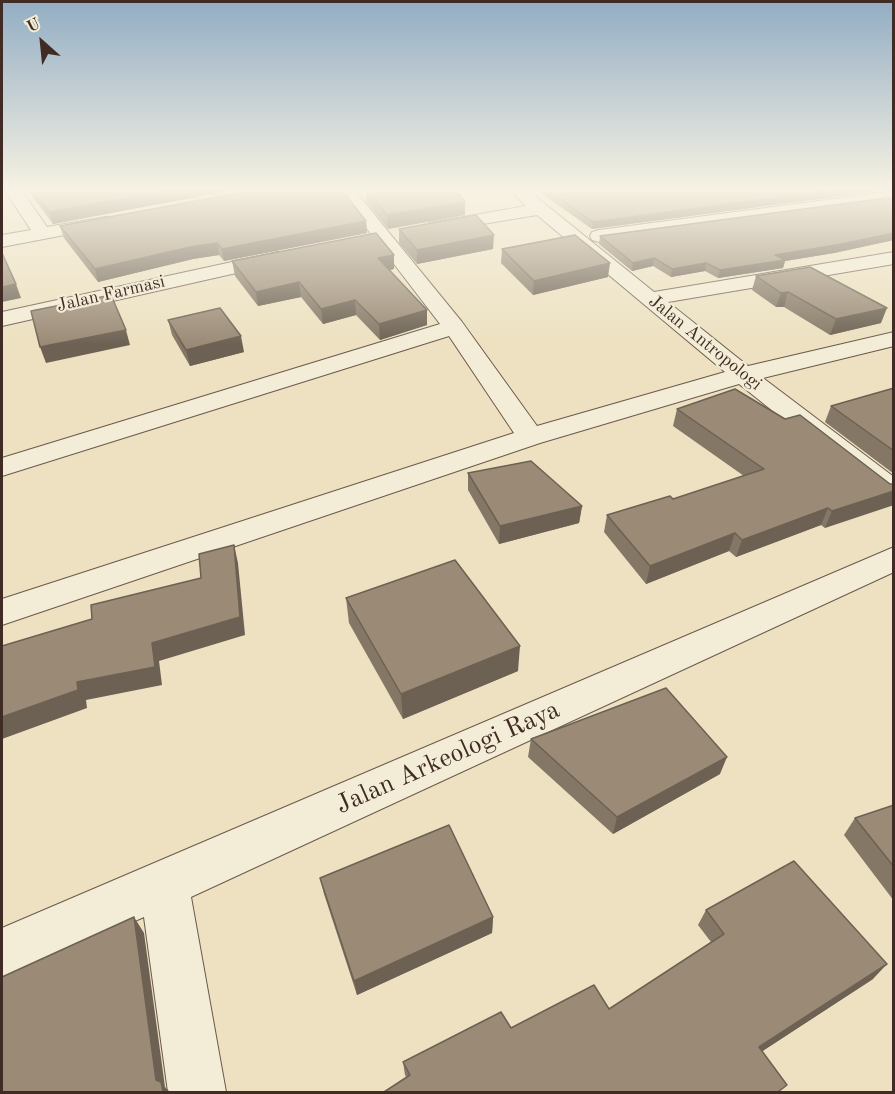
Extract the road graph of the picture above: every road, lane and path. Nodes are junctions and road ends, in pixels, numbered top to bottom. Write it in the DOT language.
graph roads {
  1 [pos="383,242"];
  2 [pos="581,242"];
  3 [pos="300,253"];
  4 [pos="894,258"];
  5 [pos="650,299"];
  6 [pos="2,319"];
  7 [pos="454,327"];
  8 [pos="894,339"];
  9 [pos="744,375"];
  10 [pos="530,437"];
  11 [pos="2,467"];
  12 [pos="882,470"];
  13 [pos="894,492"];
  14 [pos="894,558"];
  15 [pos="2,612"];
  16 [pos="164,884"];
  17 [pos="2,954"];
  18 [pos="197,1092"];
  1 -- 7 [label="street"];
  2 -- 5 [label="street, Jalan Antropologi"];
  3 -- 6 [label="street, Jalan Farmasi"];
  4 -- 5 [label="street"];
  5 -- 9 [label="street, Jalan Antropologi"];
  7 -- 10 [label="street"];
  7 -- 11 [label="street"];
  8 -- 9 [label="street"];
  9 -- 10 [label="street"];
  9 -- 12 [label="street, Jalan Antropologi"];
  10 -- 15 [label="street"];
  12 -- 13 [label="street, Jalan Antropologi"];
  14 -- 16 [label="street, Jalan Arkeologi Raya"];
  16 -- 17 [label="street, Jalan Arkeologi Raya"];
  16 -- 18 [label="street"];
}
